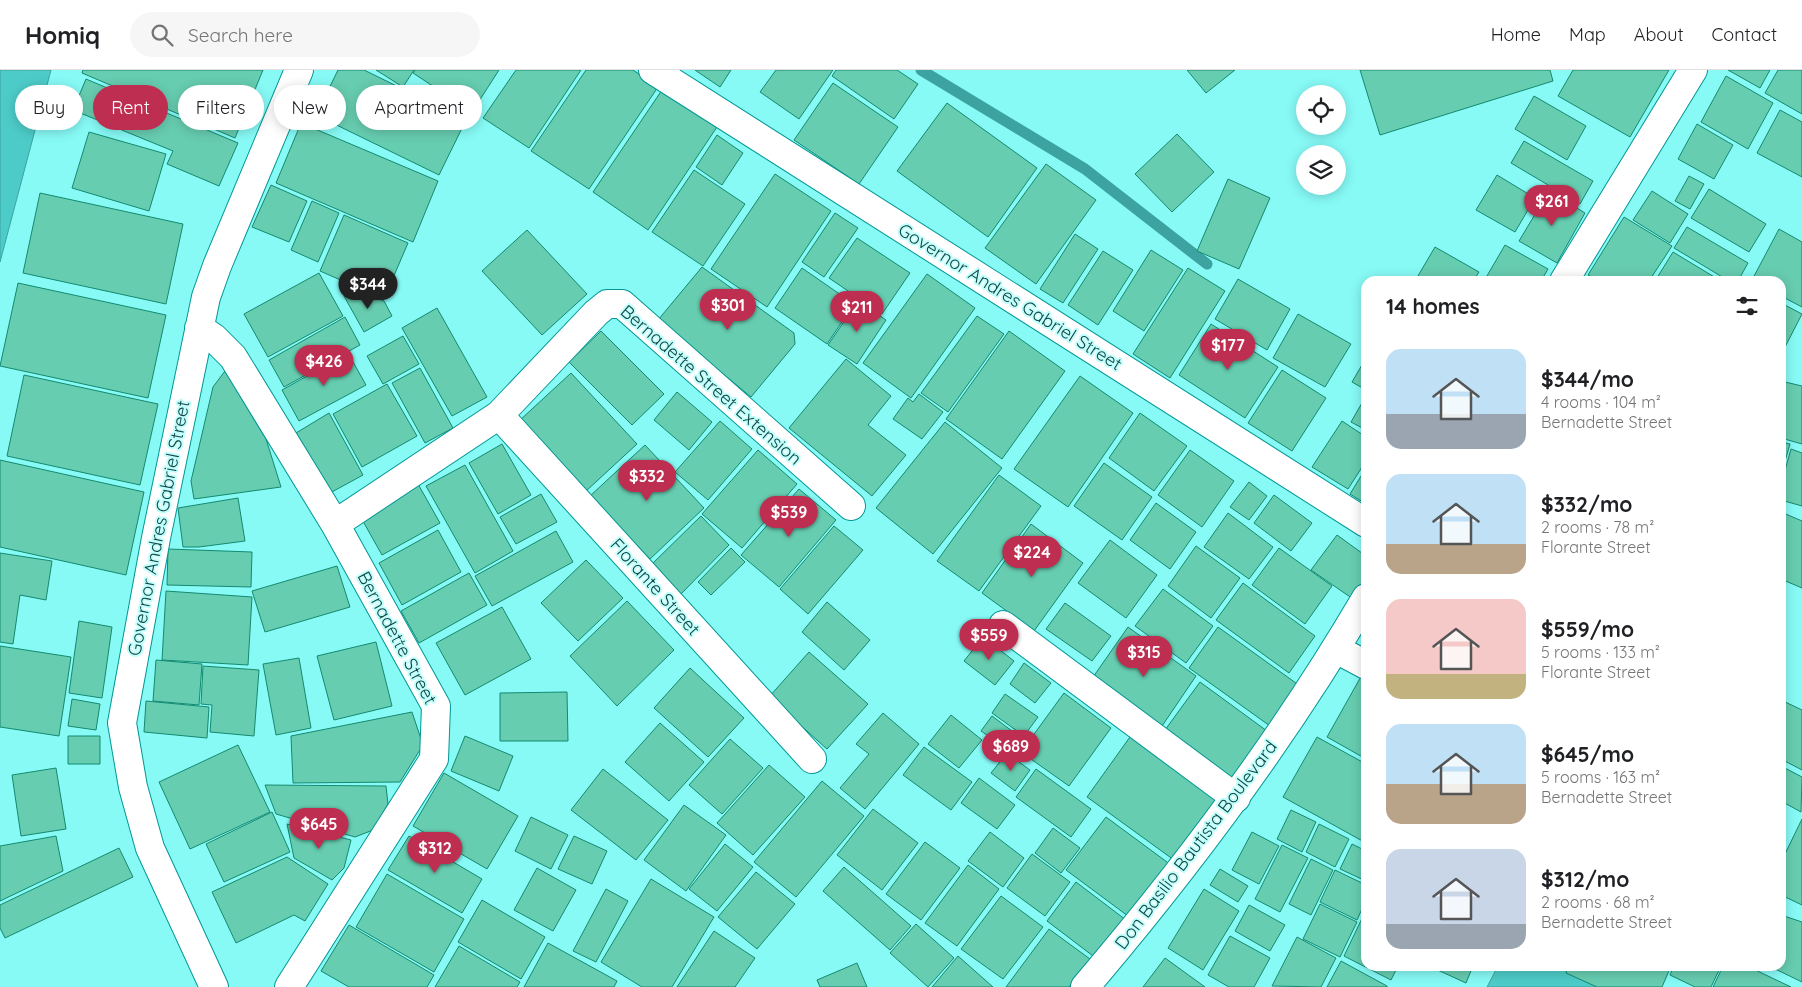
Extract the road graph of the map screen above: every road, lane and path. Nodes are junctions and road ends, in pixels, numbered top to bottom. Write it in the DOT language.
graph roads {
  1 [pos="299,70"];
  2 [pos="653,70"];
  3 [pos="1693,70"];
  4 [pos="1567,276"];
  5 [pos="199,328"];
  6 [pos="499,415"];
  7 [pos="851,506"];
  8 [pos="1361,521"];
  9 [pos="335,524"];
  10 [pos="1361,606"];
  11 [pos="1003,625"];
  12 [pos="1336,649"];
  13 [pos="1361,662"];
  14 [pos="812,759"];
  15 [pos="1236,798"];
  16 [pos="214,987"];
  17 [pos="289,987"];
  18 [pos="1085,987"];
  1 -- 5 [label="street, Governor Andres Gabriel Street"];
  2 -- 8 [label="street, Governor Andres Gabriel Street"];
  3 -- 4 [label="street"];
  5 -- 9 [label="street, Bernadette Street"];
  5 -- 16 [label="street, Governor Andres Gabriel Street"];
  6 -- 7 [label="street, Bernadette Street Extension"];
  6 -- 9 [label="street, Bernadette Street Extension"];
  6 -- 14 [label="street, Florante Street"];
  9 -- 17 [label="street, Bernadette Street"];
  10 -- 12 [label="street, Don Basilio Bautista Boulevard"];
  11 -- 15 [label="street"];
  12 -- 13 [label="street"];
  12 -- 15 [label="street, Don Basilio Bautista Boulevard"];
  15 -- 18 [label="street, Don Basilio Bautista Boulevard"];
}
